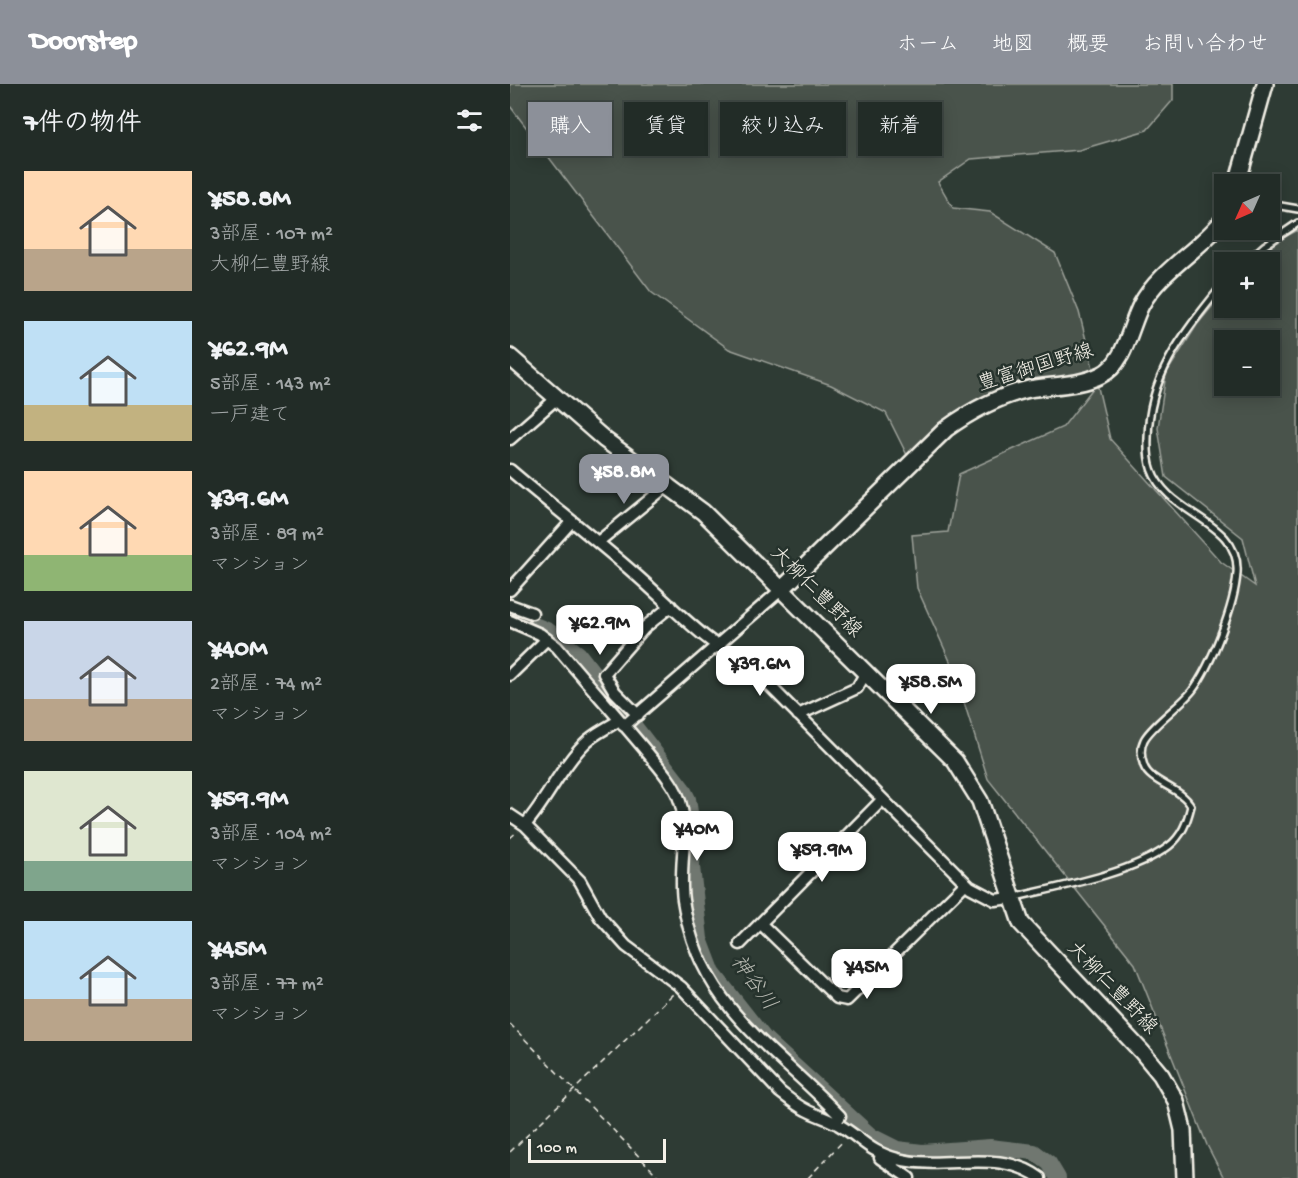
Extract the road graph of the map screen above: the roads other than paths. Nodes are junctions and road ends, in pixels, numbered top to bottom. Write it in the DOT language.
graph roads {
  1 [pos="1265,84"];
  2 [pos="1240,174"];
  3 [pos="1280,206"];
  4 [pos="1298,209"];
  5 [pos="1298,223"];
  6 [pos="1214,229"];
  7 [pos="1257,252"];
  8 [pos="1214,296"];
  9 [pos="510,357"];
  10 [pos="556,399"];
  11 [pos="510,439"];
  12 [pos="510,470"];
  13 [pos="669,484"];
  14 [pos="572,521"];
  15 [pos="598,542"];
  16 [pos="782,589"];
  17 [pos="510,590"];
  18 [pos="510,605"];
  19 [pos="671,606"];
  20 [pos="532,613"];
  21 [pos="510,621"];
  22 [pos="547,639"];
  23 [pos="717,646"];
  24 [pos="866,674"];
  25 [pos="510,675"];
  26 [pos="798,716"];
  27 [pos="629,720"];
  28 [pos="882,800"];
  29 [pos="510,815"];
  30 [pos="525,825"];
  31 [pos="966,883"];
  32 [pos="1011,898"];
  33 [pos="761,924"];
  34 [pos="740,944"];
  35 [pos="835,1123"];
  36 [pos="879,1153"];
  37 [pos="918,1163"];
  38 [pos="908,1176"];
  39 [pos="1040,1178"];
  40 [pos="1185,1178"];
  1 -- 2 [label="main road"];
  3 -- 4 [label="lane"];
  5 -- 7 [label="lane"];
  6 -- 16 [label="main road, 豊富御国野線"];
  8 -- 32 [label="lane"];
  9 -- 10 [label="main road, 大柳仁豊野線"];
  10 -- 11 [label="street"];
  10 -- 13 [label="main road, 大柳仁豊野線"];
  12 -- 14 [label="street"];
  13 -- 15 [label="street"];
  13 -- 16 [label="main road, 大柳仁豊野線"];
  14 -- 15 [label="street"];
  14 -- 17 [label="street"];
  15 -- 19 [label="street"];
  16 -- 23 [label="street"];
  16 -- 24 [label="main road, 大柳仁豊野線"];
  18 -- 20 [label="street"];
  19 -- 23 [label="street"];
  19 -- 27 [label="street"];
  21 -- 22 [label="street"];
  22 -- 25 [label="street"];
  22 -- 27 [label="street"];
  23 -- 26 [label="street"];
  23 -- 27 [label="street"];
  24 -- 26 [label="street"];
  24 -- 32 [label="main road, 大柳仁豊野線"];
  26 -- 28 [label="street"];
  27 -- 30 [label="street"];
  27 -- 35 [label="street"];
  28 -- 31 [label="street"];
  28 -- 33 [label="street"];
  29 -- 30 [label="street"];
  30 -- 35 [label="street"];
  31 -- 32 [label="street"];
  31 -- 33 [label="street"];
  32 -- 40 [label="main road, 大柳仁豊野線"];
  33 -- 34 [label="street"];
  35 -- 36 [label="street"];
  36 -- 37 [label="street"];
  36 -- 38 [label="street"];
  37 -- 38 [label="street"];
  37 -- 39 [label="street"];
}
